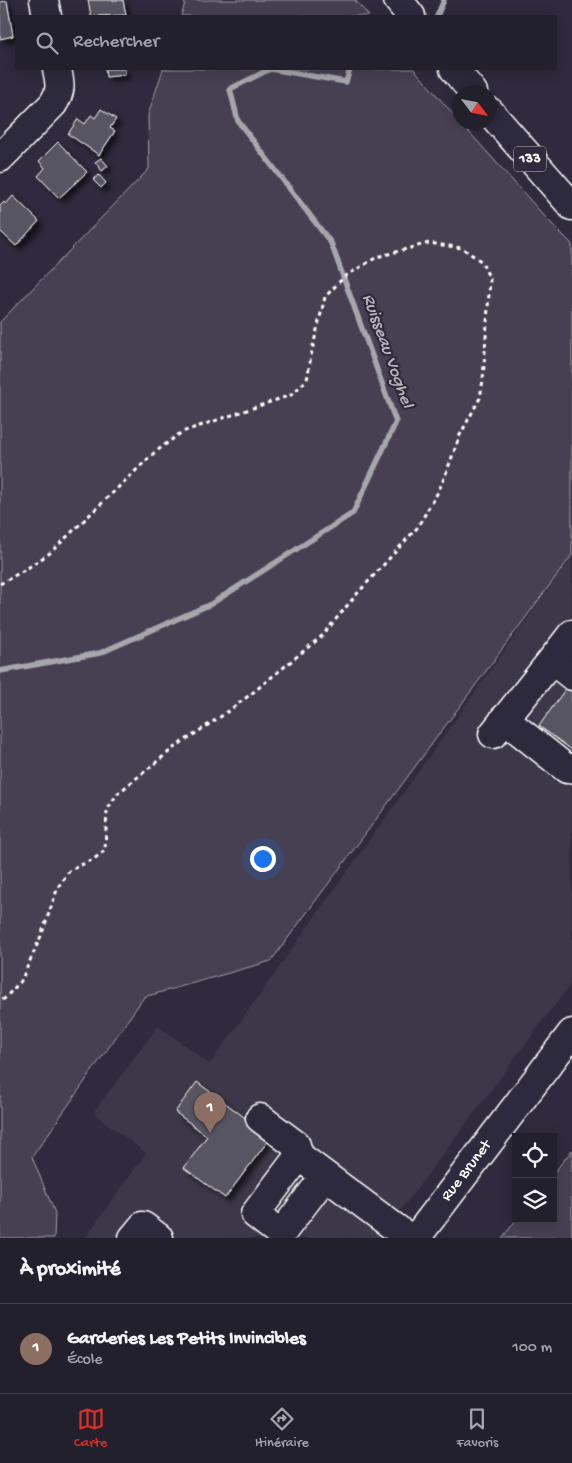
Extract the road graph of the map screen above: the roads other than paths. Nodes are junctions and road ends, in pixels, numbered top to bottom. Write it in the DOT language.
graph roads {
  1 [pos="44,0"];
  2 [pos="398,0"];
  3 [pos="47,15"];
  4 [pos="410,15"];
  5 [pos="57,70"];
  6 [pos="455,70"];
  7 [pos="468,85"];
  8 [pos="497,120"];
  9 [pos="0,158"];
  10 [pos="572,206"];
  11 [pos="572,634"];
  12 [pos="562,668"];
  13 [pos="572,768"];
  14 [pos="572,1033"];
  15 [pos="260,1118"];
  16 [pos="299,1156"];
  17 [pos="325,1176"];
  18 [pos="133,1238"];
  19 [pos="159,1238"];
  20 [pos="409,1238"];
  21 [pos="416,1238"];
  1 -- 3 [label="street"];
  2 -- 4 [label="street"];
  5 -- 9 [label="street"];
  6 -- 7 [label="street"];
  8 -- 10 [label="street, 133"];
  11 -- 12 [label="street"];
  12 -- 13 [label="street"];
  14 -- 21 [label="street, Rue Brunet"];
  15 -- 16 [label="street"];
  16 -- 17 [label="street"];
  16 -- 17 [label="street"];
  17 -- 20 [label="street"];
  18 -- 19 [label="street"];
}
